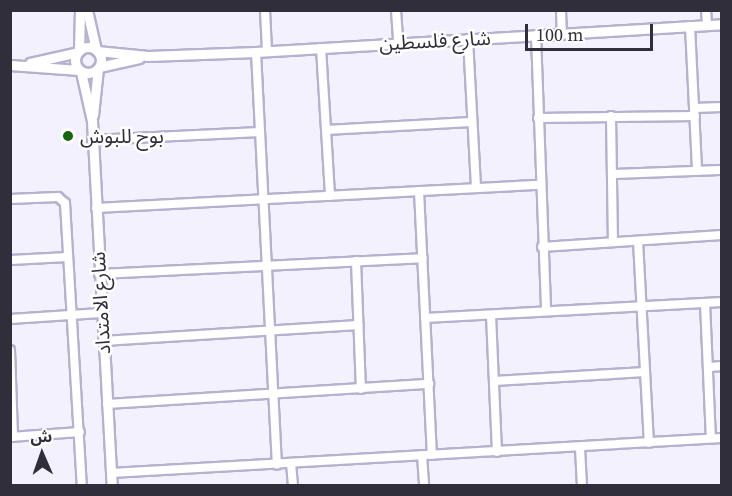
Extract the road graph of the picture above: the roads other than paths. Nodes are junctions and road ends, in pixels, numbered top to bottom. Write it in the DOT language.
graph roads {
  1 [pos="80,10"];
  2 [pos="87,10"];
  3 [pos="265,10"];
  4 [pos="396,10"];
  5 [pos="561,10"];
  6 [pos="706,10"];
  7 [pos="722,24"];
  8 [pos="707,25"];
  9 [pos="690,26"];
  10 [pos="562,33"];
  11 [pos="536,35"];
  12 [pos="468,39"];
  13 [pos="398,42"];
  14 [pos="321,48"];
  15 [pos="96,50"];
  16 [pos="78,51"];
  17 [pos="267,51"];
  18 [pos="256,52"];
  19 [pos="148,56"];
  20 [pos="13,65"];
  21 [pos="99,67"];
  22 [pos="80,71"];
  23 [pos="722,107"];
  24 [pos="694,112"];
  25 [pos="611,116"];
  26 [pos="538,118"];
  27 [pos="92,121"];
  28 [pos="471,122"];
  29 [pos="326,130"];
  30 [pos="260,132"];
  31 [pos="92,140"];
  32 [pos="722,170"];
  33 [pos="697,171"];
  34 [pos="612,174"];
  35 [pos="540,185"];
  36 [pos="476,187"];
  37 [pos="419,190"];
  38 [pos="330,196"];
  39 [pos="10,199"];
  40 [pos="264,199"];
  41 [pos="96,208"];
  42 [pos="722,235"];
  43 [pos="638,241"];
  44 [pos="614,242"];
  45 [pos="542,247"];
  46 [pos="68,257"];
  47 [pos="423,258"];
  48 [pos="10,260"];
  49 [pos="356,261"];
  50 [pos="267,266"];
  51 [pos="99,274"];
  52 [pos="722,302"];
  53 [pos="705,303"];
  54 [pos="642,305"];
  55 [pos="546,311"];
  56 [pos="101,313"];
  57 [pos="74,315"];
  58 [pos="491,315"];
  59 [pos="425,318"];
  60 [pos="10,319"];
  61 [pos="359,326"];
  62 [pos="270,330"];
  63 [pos="103,341"];
  64 [pos="10,350"];
  65 [pos="722,366"];
  66 [pos="710,367"];
  67 [pos="645,372"];
  68 [pos="12,377"];
  69 [pos="494,381"];
  70 [pos="429,384"];
  71 [pos="361,388"];
  72 [pos="274,394"];
  73 [pos="107,404"];
  74 [pos="80,432"];
  75 [pos="12,437"];
  76 [pos="711,438"];
  77 [pos="722,438"];
  78 [pos="649,443"];
  79 [pos="580,448"];
  80 [pos="497,452"];
  81 [pos="423,455"];
  82 [pos="432,455"];
  83 [pos="291,463"];
  84 [pos="277,464"];
  85 [pos="111,472"];
  86 [pos="82,486"];
  87 [pos="112,486"];
  88 [pos="293,486"];
  89 [pos="424,486"];
  90 [pos="582,486"];
  1 -- 16 [label="street"];
  2 -- 15 [label="street"];
  3 -- 17 [label="street"];
  4 -- 13 [label="street"];
  5 -- 10 [label="street"];
  6 -- 8 [label="street"];
  7 -- 8 [label="street, شارع فلسطين"];
  8 -- 9 [label="street, شارع فلسطين"];
  9 -- 10 [label="street, شارع فلسطين"];
  9 -- 24 [label="street"];
  10 -- 11 [label="street, شارع فلسطين"];
  11 -- 12 [label="street, شارع فلسطين"];
  11 -- 26 [label="street"];
  12 -- 13 [label="street, شارع فلسطين"];
  12 -- 28 [label="street"];
  13 -- 14 [label="street, شارع فلسطين"];
  14 -- 17 [label="street, شارع فلسطين"];
  14 -- 29 [label="street"];
  15 -- 16 [label="street"];
  15 -- 19 [label="street, شارع فلسطين"];
  15 -- 21 [label="street"];
  16 -- 20 [label="street"];
  16 -- 22 [label="street"];
  17 -- 18 [label="street, شارع فلسطين"];
  18 -- 19 [label="street, شارع فلسطين"];
  18 -- 30 [label="street"];
  19 -- 21 [label="street, شارع فلسطين"];
  20 -- 22 [label="street"];
  21 -- 22 [label="street"];
  21 -- 27 [label="street, شارع الامتداد"];
  22 -- 27 [label="street, شارع الامتداد"];
  23 -- 24 [label="street"];
  24 -- 25 [label="street"];
  24 -- 33 [label="street"];
  25 -- 26 [label="street"];
  25 -- 34 [label="street"];
  26 -- 35 [label="street"];
  27 -- 31 [label="street, شارع الامتداد"];
  28 -- 29 [label="street"];
  28 -- 36 [label="street"];
  29 -- 38 [label="street"];
  30 -- 31 [label="street"];
  30 -- 40 [label="street"];
  31 -- 41 [label="street, شارع الامتداد"];
  32 -- 33 [label="street"];
  33 -- 34 [label="street"];
  34 -- 44 [label="street"];
  35 -- 36 [label="street"];
  35 -- 45 [label="street"];
  36 -- 37 [label="street"];
  37 -- 38 [label="street"];
  37 -- 47 [label="street"];
  38 -- 40 [label="street"];
  39 -- 46 [label="street"];
  40 -- 41 [label="street"];
  40 -- 50 [label="street"];
  41 -- 51 [label="street, شارع الامتداد"];
  42 -- 43 [label="street"];
  43 -- 44 [label="street"];
  43 -- 54 [label="street"];
  44 -- 45 [label="street"];
  45 -- 55 [label="street"];
  46 -- 48 [label="street"];
  46 -- 57 [label="street"];
  47 -- 49 [label="street"];
  47 -- 59 [label="street"];
  49 -- 50 [label="street"];
  49 -- 61 [label="street"];
  50 -- 51 [label="street"];
  50 -- 62 [label="street"];
  51 -- 56 [label="street, شارع الامتداد"];
  52 -- 53 [label="street"];
  53 -- 54 [label="street"];
  53 -- 66 [label="street"];
  54 -- 55 [label="street"];
  54 -- 67 [label="street"];
  55 -- 58 [label="street"];
  56 -- 57 [label="street"];
  56 -- 63 [label="street, شارع الامتداد"];
  57 -- 60 [label="street"];
  57 -- 74 [label="street"];
  58 -- 59 [label="street"];
  58 -- 69 [label="street"];
  59 -- 70 [label="street"];
  61 -- 62 [label="street"];
  61 -- 71 [label="street"];
  62 -- 63 [label="street"];
  62 -- 72 [label="street"];
  63 -- 73 [label="street, شارع الامتداد"];
  64 -- 68 [label="street"];
  65 -- 66 [label="street"];
  66 -- 76 [label="street"];
  67 -- 69 [label="street"];
  67 -- 78 [label="street"];
  68 -- 75 [label="street"];
  69 -- 80 [label="street"];
  70 -- 71 [label="street"];
  70 -- 82 [label="street"];
  71 -- 72 [label="street"];
  72 -- 73 [label="street"];
  72 -- 84 [label="street"];
  73 -- 85 [label="street, شارع الامتداد"];
  74 -- 75 [label="street"];
  74 -- 86 [label="street"];
  76 -- 77 [label="street"];
  76 -- 78 [label="street"];
  78 -- 79 [label="street"];
  79 -- 80 [label="street"];
  79 -- 90 [label="street"];
  80 -- 82 [label="street"];
  81 -- 82 [label="street"];
  81 -- 83 [label="street"];
  81 -- 89 [label="street"];
  83 -- 84 [label="street"];
  83 -- 88 [label="street"];
  84 -- 85 [label="street"];
  85 -- 87 [label="street, شارع الامتداد"];
}
